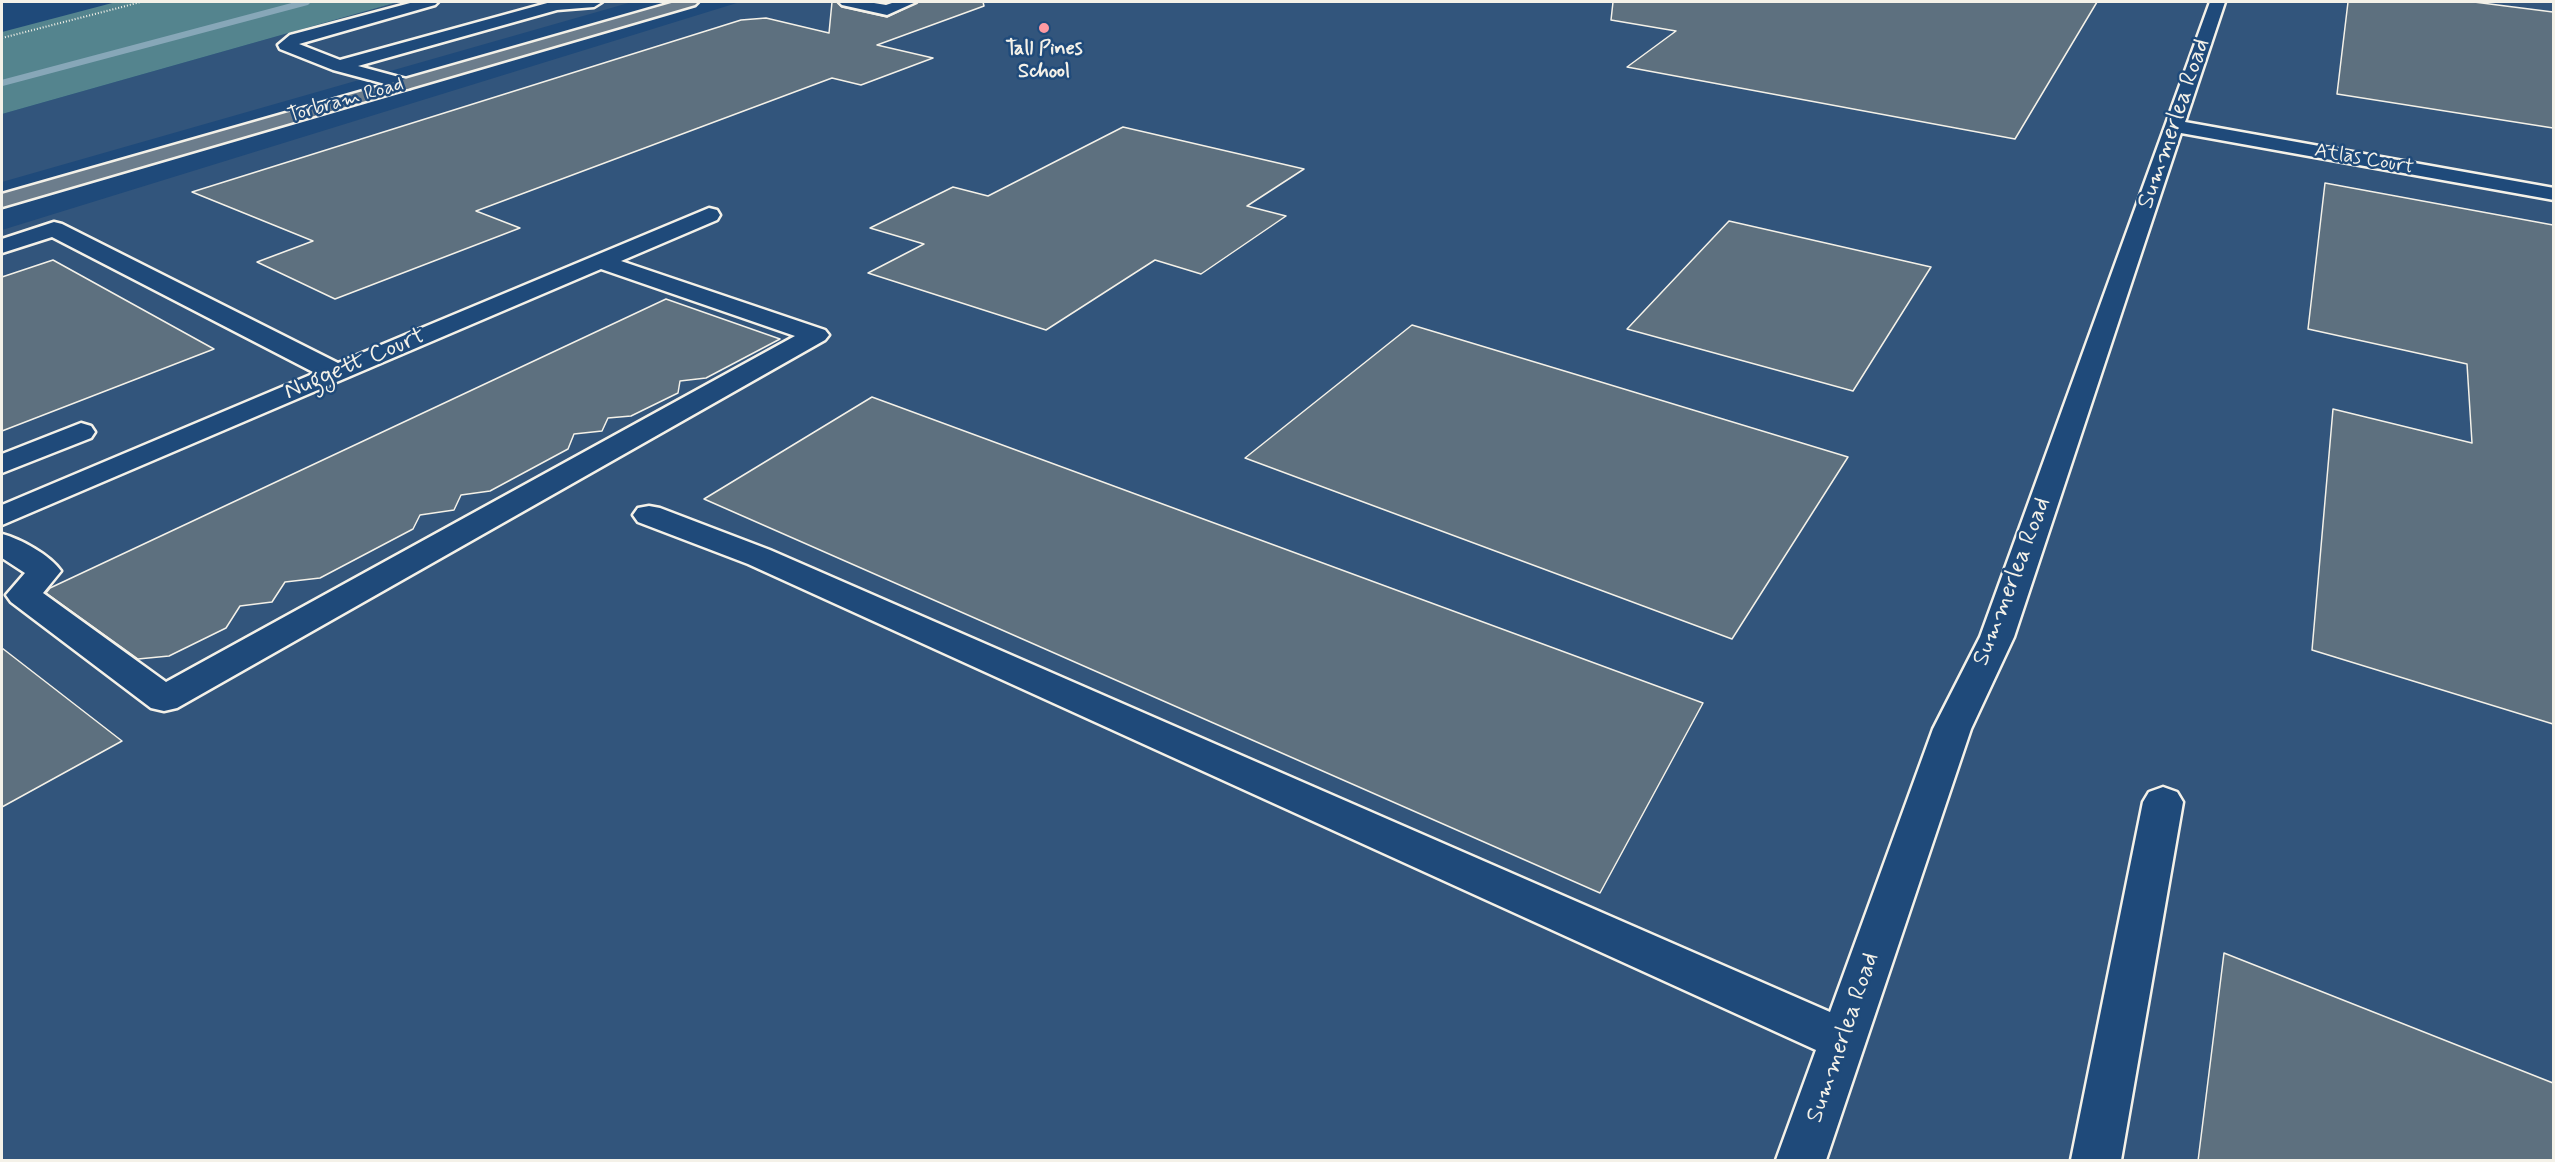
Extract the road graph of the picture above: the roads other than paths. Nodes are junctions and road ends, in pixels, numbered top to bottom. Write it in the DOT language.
graph roads {
  1 [pos="430,2"];
  2 [pos="594,2"];
  3 [pos="690,2"];
  4 [pos="850,2"];
  5 [pos="2217,2"];
  6 [pos="904,3"];
  7 [pos="339,66"];
  8 [pos="404,84"];
  9 [pos="2174,126"];
  10 [pos="2553,194"];
  11 [pos="2,201"];
  12 [pos="709,215"];
  13 [pos="2,246"];
  14 [pos="599,261"];
  15 [pos="336,373"];
  16 [pos="81,432"];
  17 [pos="2,464"];
  18 [pos="2,482"];
  19 [pos="35,502"];
  20 [pos="649,514"];
  21 [pos="2,516"];
  22 [pos="2,544"];
  23 [pos="2163,802"];
  24 [pos="1843,1040"];
  25 [pos="1801,1161"];
  26 [pos="2096,1161"];
  1 -- 7 [label="street"];
  2 -- 7 [label="street"];
  3 -- 8 [label="main road, Torbram Road"];
  4 -- 6 [label="street"];
  5 -- 9 [label="street, Summerlea Road"];
  7 -- 8 [label="street"];
  8 -- 11 [label="main road, Torbram Road"];
  9 -- 10 [label="street, Atlas Court"];
  9 -- 24 [label="street, Summerlea Road"];
  12 -- 14 [label="street, Nuggett Court"];
  13 -- 15 [label="street"];
  14 -- 15 [label="street, Nuggett Court"];
  14 -- 22 [label="street"];
  15 -- 19 [label="street, Nuggett Court"];
  16 -- 17 [label="street"];
  18 -- 19 [label="street"];
  19 -- 21 [label="street, Nuggett Court"];
  20 -- 24 [label="street"];
  23 -- 26 [label="street"];
  24 -- 25 [label="street, Summerlea Road"];
}
